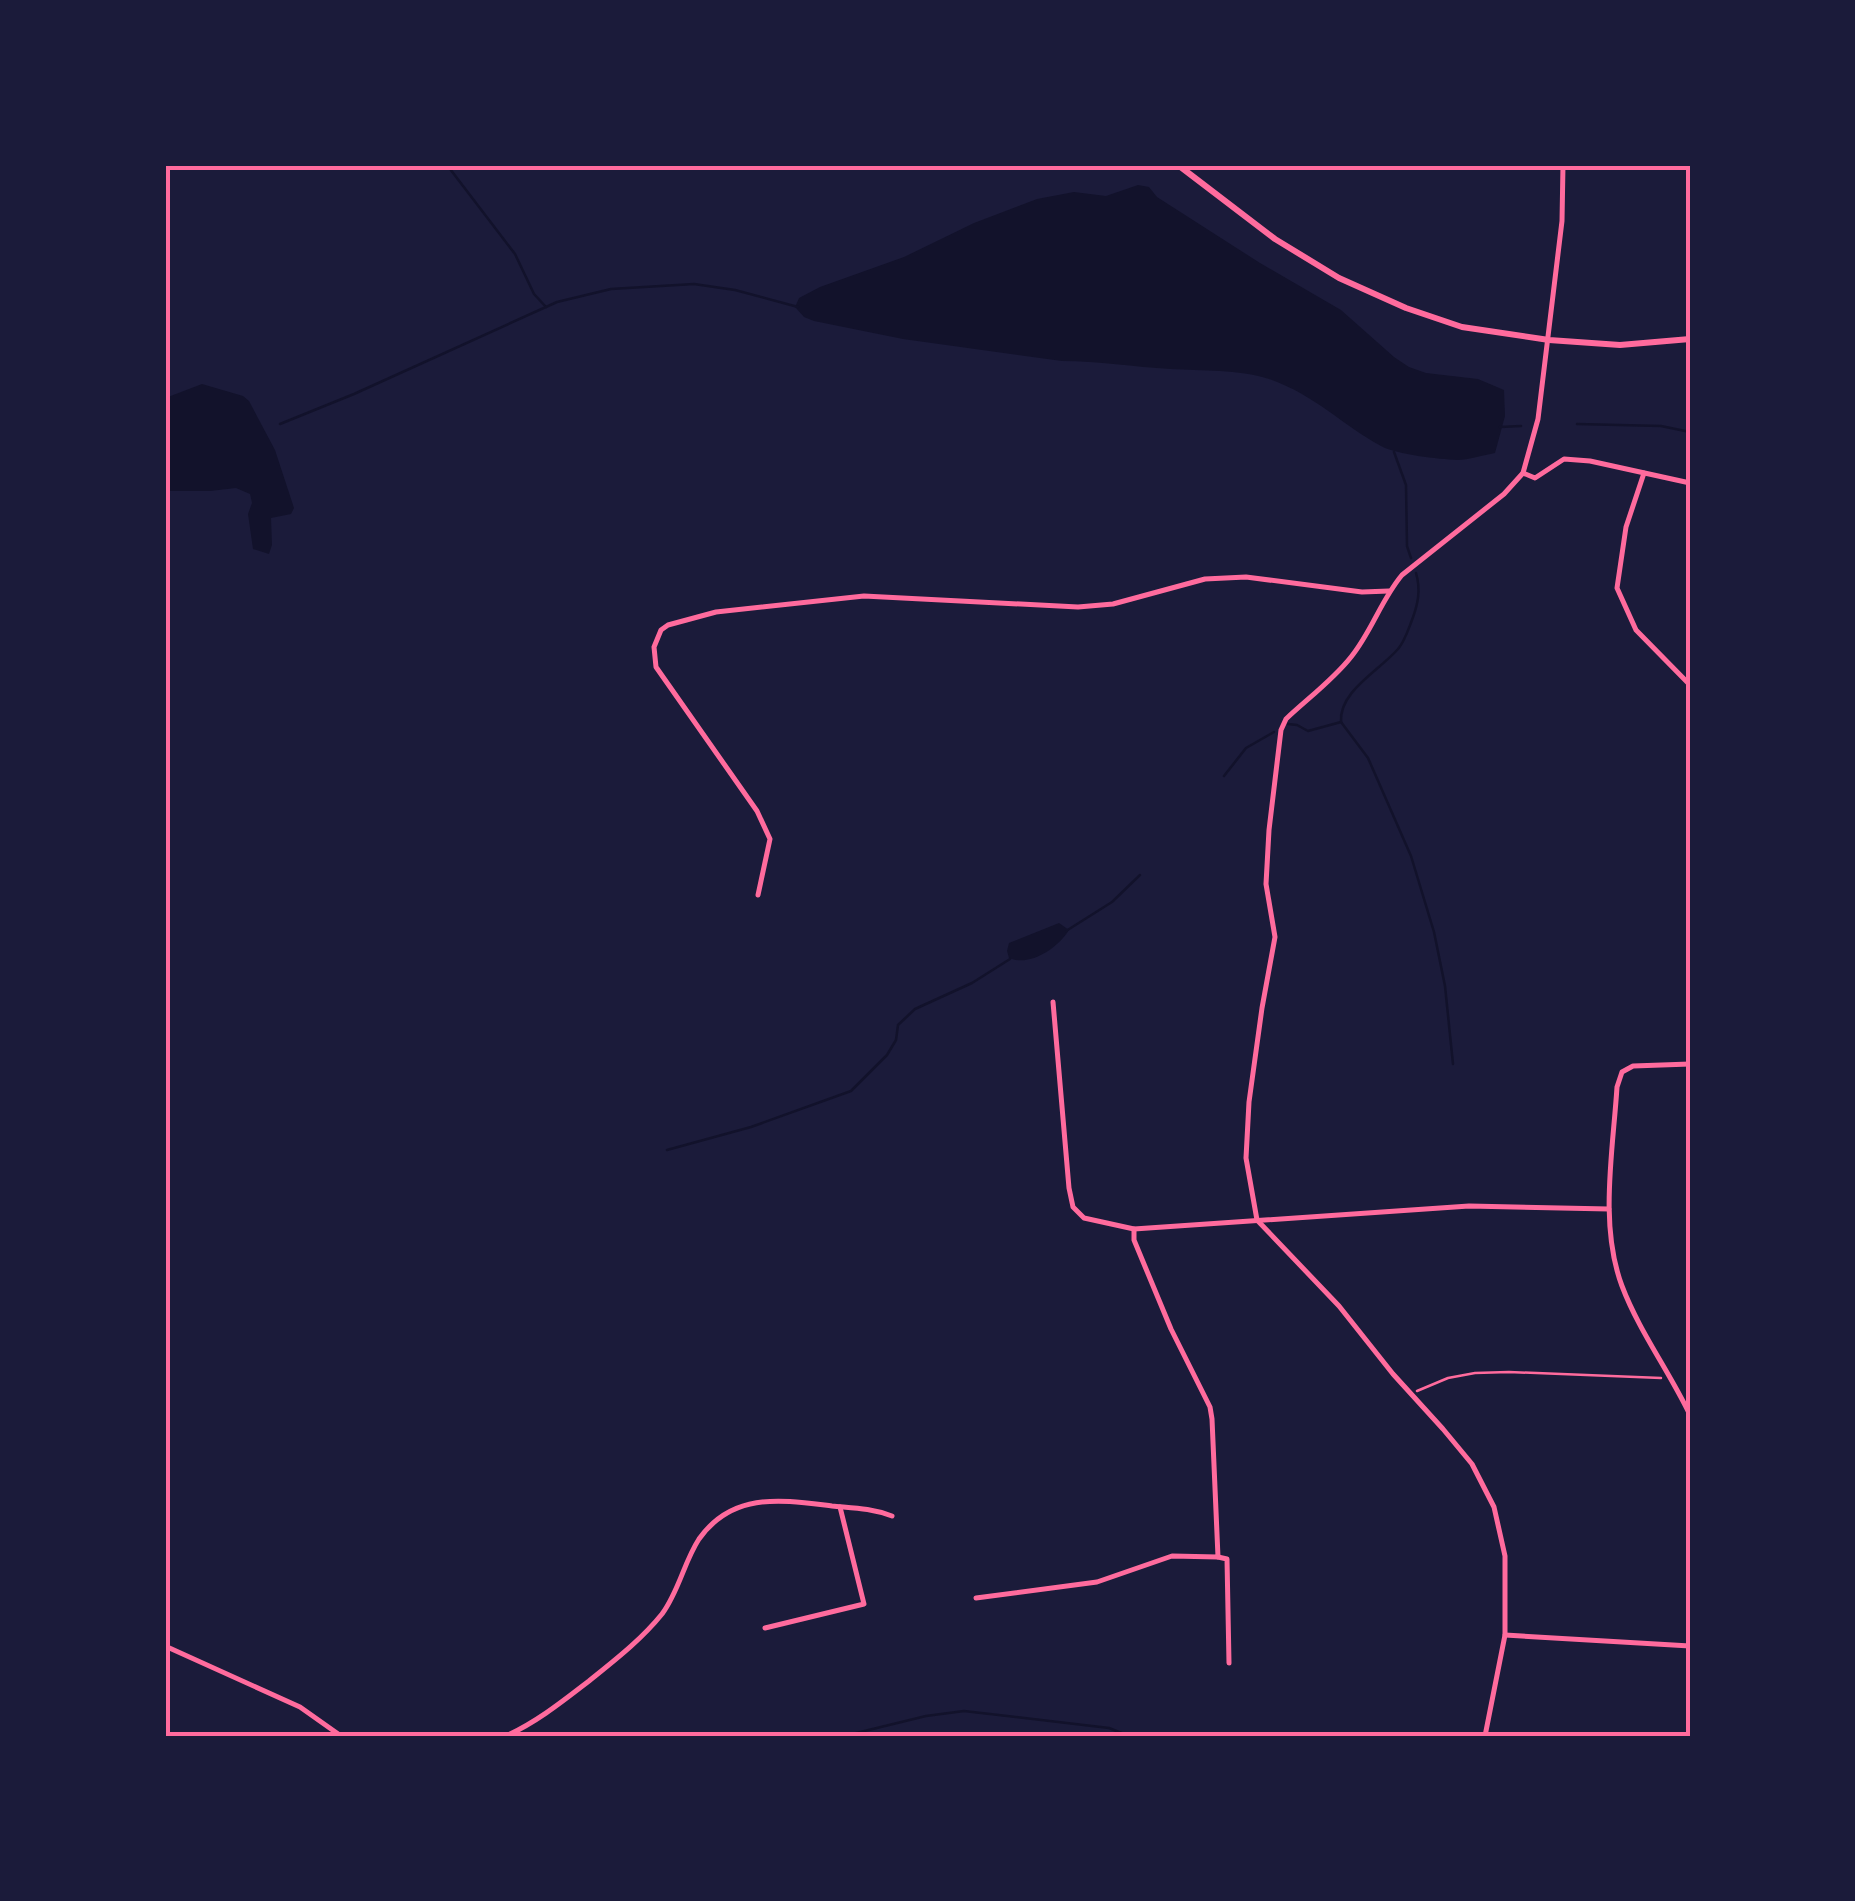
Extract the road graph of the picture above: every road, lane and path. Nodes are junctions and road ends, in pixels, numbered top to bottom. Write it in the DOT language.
graph roads {
  1 [pos="1178,165"];
  2 [pos="1563,165"];
  3 [pos="1690,339"];
  4 [pos="1548,340"];
  5 [pos="1644,473"];
  6 [pos="1523,474"];
  7 [pos="1690,483"];
  8 [pos="1389,591"];
  9 [pos="1690,685"];
  10 [pos="758,896"];
  11 [pos="1052,1002"];
  12 [pos="1690,1064"];
  13 [pos="1609,1209"];
  14 [pos="1257,1220"];
  15 [pos="1134,1229"];
  16 [pos="1671,1378"];
  17 [pos="1411,1393"];
  18 [pos="1690,1415"];
  19 [pos="840,1507"];
  20 [pos="892,1516"];
  21 [pos="1218,1557"];
  22 [pos="976,1598"];
  23 [pos="766,1628"];
  24 [pos="1506,1634"];
  25 [pos="165,1646"];
  26 [pos="1690,1646"];
  27 [pos="1229,1663"];
  28 [pos="340,1736"];
  29 [pos="506,1736"];
  30 [pos="1485,1736"];
  1 -- 4 [label="street"];
  2 -- 4 [label="street"];
  3 -- 4 [label="street"];
  4 -- 6 [label="street"];
  5 -- 6 [label="street"];
  5 -- 7 [label="street"];
  5 -- 9 [label="street"];
  6 -- 8 [label="street"];
  8 -- 10 [label="street"];
  8 -- 14 [label="street"];
  11 -- 15 [label="street"];
  12 -- 13 [label="street"];
  13 -- 14 [label="street"];
  13 -- 16 [label="street"];
  14 -- 15 [label="street"];
  14 -- 17 [label="street"];
  15 -- 21 [label="street"];
  16 -- 17 [label="path"];
  16 -- 18 [label="street"];
  17 -- 24 [label="street"];
  19 -- 20 [label="street"];
  19 -- 23 [label="street"];
  19 -- 29 [label="street"];
  21 -- 22 [label="street"];
  21 -- 27 [label="street"];
  24 -- 26 [label="street"];
  24 -- 30 [label="street"];
  25 -- 28 [label="street"];
}
